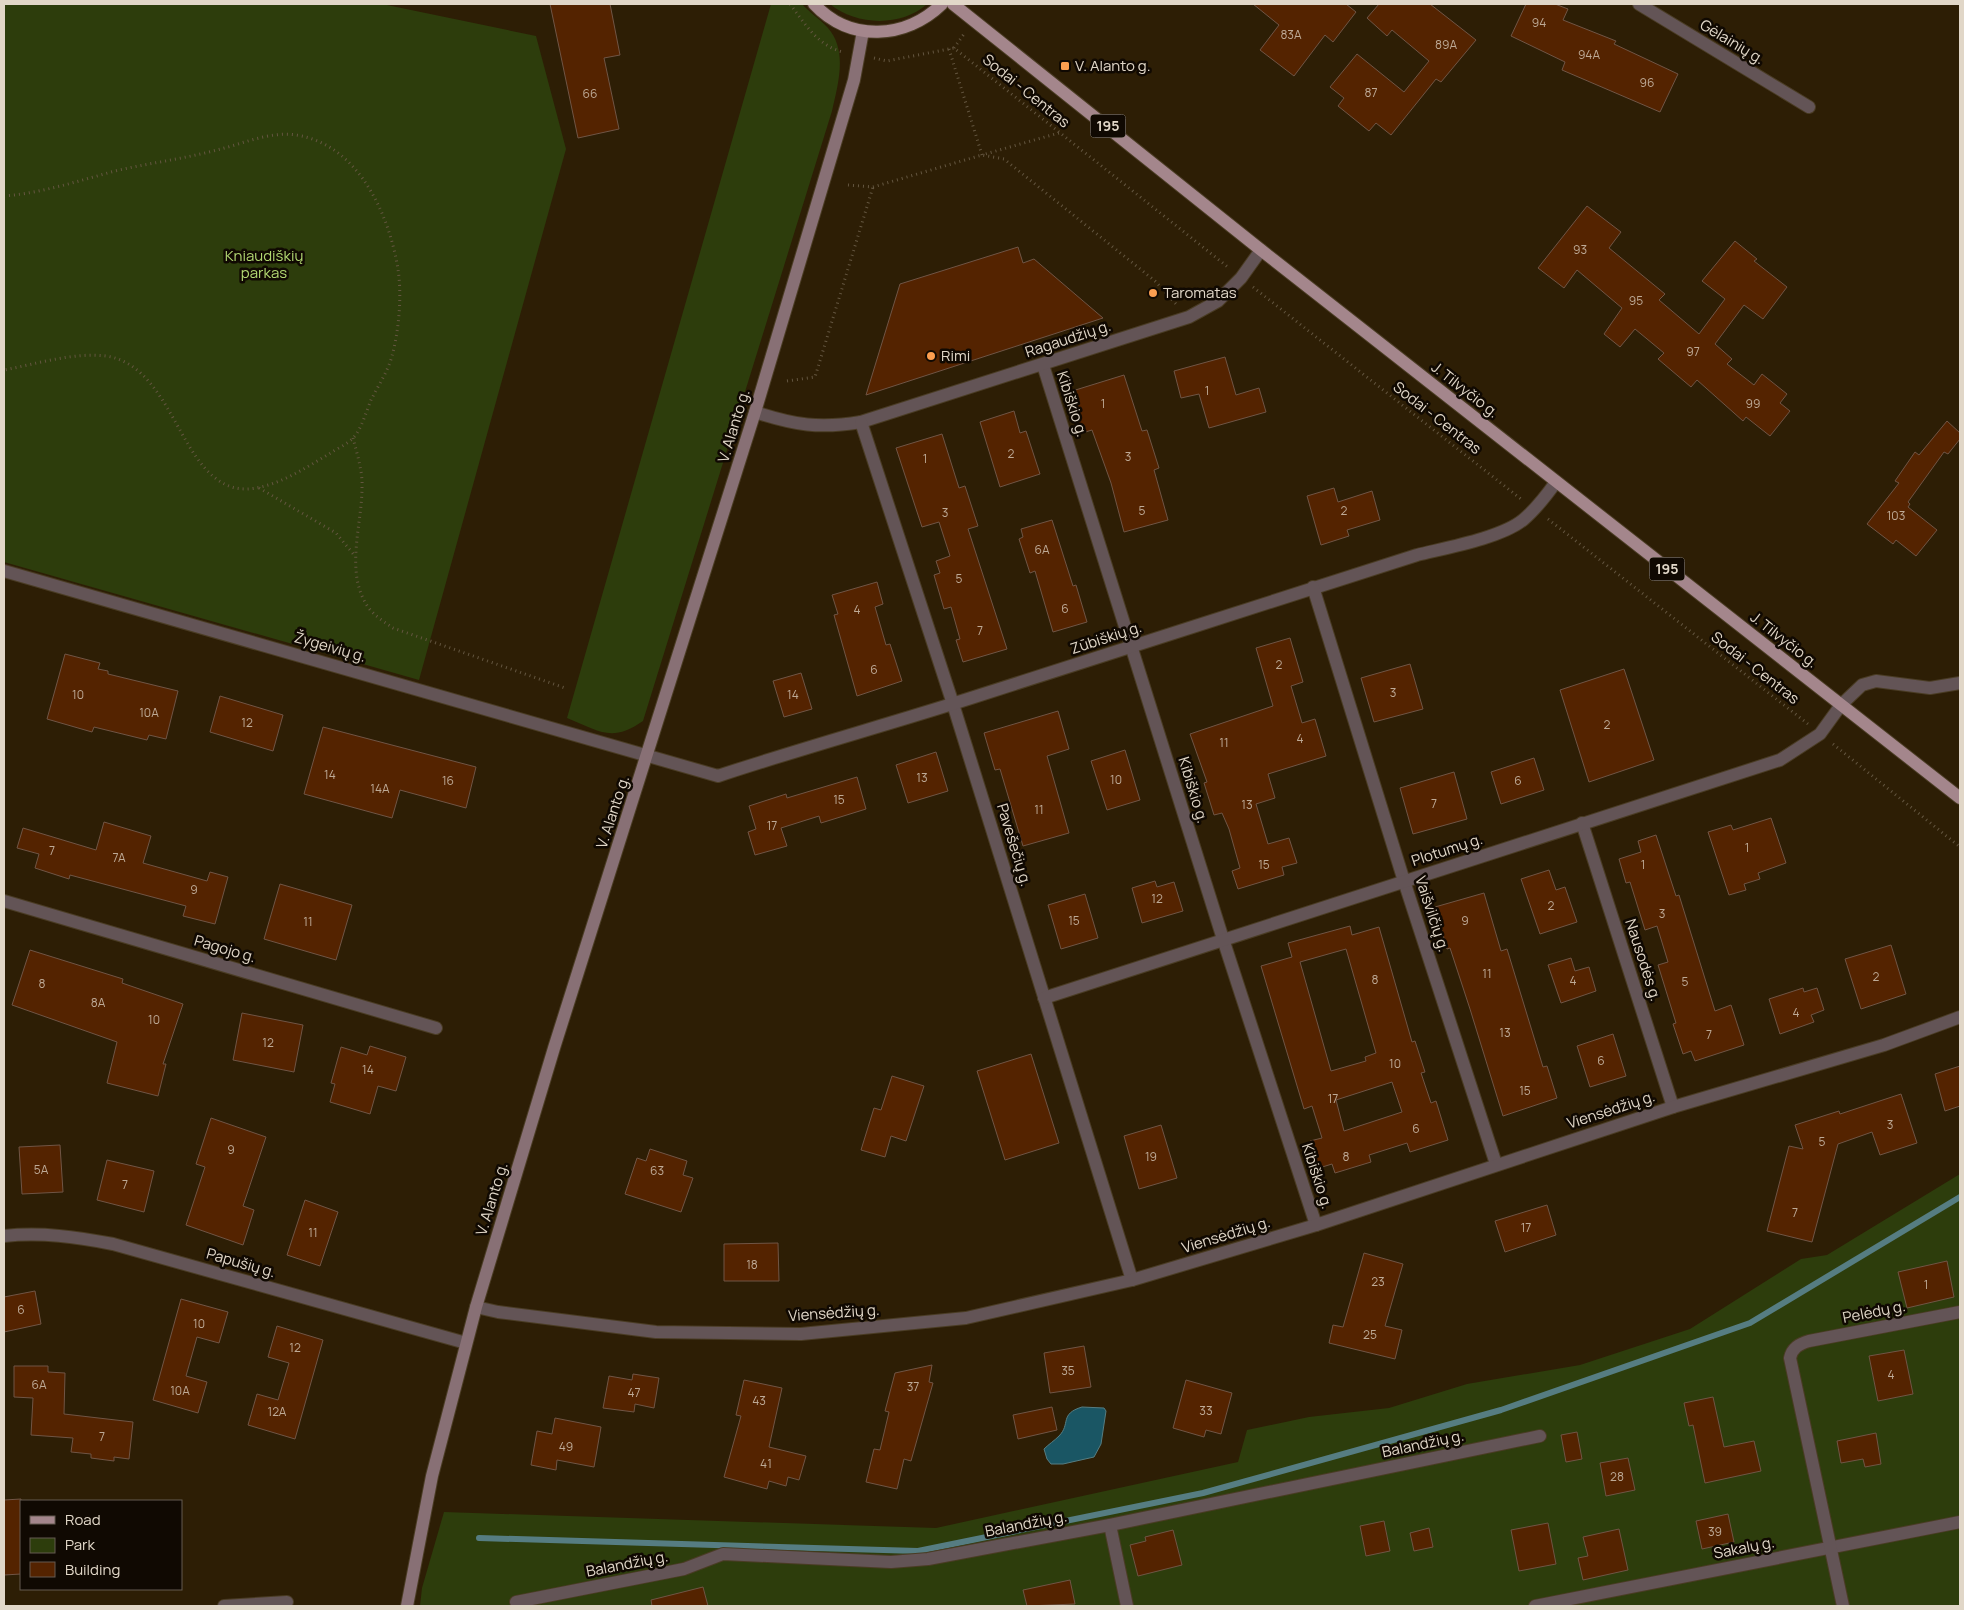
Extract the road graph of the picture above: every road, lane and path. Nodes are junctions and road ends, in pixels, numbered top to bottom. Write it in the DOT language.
graph roads {
  1 [pos="790,4"];
  2 [pos="814,4"];
  3 [pos="942,4"];
  4 [pos="953,4"];
  5 [pos="1639,4"];
  6 [pos="863,31"];
  7 [pos="829,48"];
  8 [pos="949,48"];
  9 [pos="887,60"];
  10 [pos="1809,107"];
  11 [pos="1059,133"];
  12 [pos="982,155"];
  13 [pos="848,185"];
  14 [pos="873,187"];
  15 [pos="4,196"];
  16 [pos="1260,250"];
  17 [pos="1241,278"];
  18 [pos="1189,317"];
  19 [pos="1042,364"];
  20 [pos="4,370"];
  21 [pos="787,381"];
  22 [pos="756,412"];
  23 [pos="861,422"];
  24 [pos="354,438"];
  25 [pos="1556,482"];
  26 [pos="259,488"];
  27 [pos="1535,510"];
  28 [pos="356,557"];
  29 [pos="4,571"];
  30 [pos="1313,587"];
  31 [pos="1132,647"];
  32 [pos="1960,683"];
  33 [pos="565,688"];
  34 [pos="953,704"];
  35 [pos="1841,705"];
  36 [pos="1820,734"];
  37 [pos="648,756"];
  38 [pos="1960,798"];
  39 [pos="1582,823"];
  40 [pos="1960,847"];
  41 [pos="1404,881"];
  42 [pos="4,901"];
  43 [pos="1223,940"];
  44 [pos="1044,998"];
  45 [pos="1960,1017"];
  46 [pos="436,1028"];
  47 [pos="1674,1108"];
  48 [pos="1496,1164"];
  49 [pos="1316,1225"];
  50 [pos="4,1236"];
  51 [pos="1132,1280"];
  52 [pos="476,1307"];
  53 [pos="1960,1312"];
  54 [pos="466,1343"];
  55 [pos="1540,1436"];
  56 [pos="1960,1522"];
  57 [pos="1110,1525"];
  58 [pos="1831,1548"];
  59 [pos="287,1602"];
  60 [pos="516,1602"];
  61 [pos="224,1606"];
  62 [pos="406,1606"];
  63 [pos="1127,1606"];
  64 [pos="1535,1606"];
  65 [pos="1843,1606"];
  1 -- 7 [label="path"];
  2 -- 6 [label="main road"];
  3 -- 6 [label="main road"];
  4 -- 16 [label="main road, J. Tilvyčio g. / 195"];
  5 -- 10 [label="street, Gėlainių g."];
  6 -- 22 [label="main road, V. Alanto g."];
  8 -- 9 [label="path"];
  8 -- 11 [label="path, Sodai - Centras"];
  8 -- 12 [label="path"];
  11 -- 12 [label="path"];
  11 -- 17 [label="path, Sodai - Centras"];
  12 -- 14 [label="path"];
  12 -- 18 [label="path"];
  13 -- 14 [label="path"];
  14 -- 21 [label="path"];
  15 -- 24 [label="path"];
  16 -- 17 [label="street, Ragaudžių g."];
  16 -- 25 [label="main road, J. Tilvyčio g. / 195"];
  17 -- 18 [label="street, Ragaudžių g."];
  17 -- 27 [label="path, Sodai - Centras"];
  18 -- 19 [label="street, Ragaudžių g."];
  19 -- 23 [label="street, Ragaudžių g."];
  19 -- 31 [label="street, Kibiškio g."];
  20 -- 26 [label="path"];
  22 -- 23 [label="street, Ragaudžių g."];
  22 -- 37 [label="main road, V. Alanto g."];
  23 -- 34 [label="street, Pavešečių g."];
  24 -- 26 [label="path"];
  24 -- 28 [label="path"];
  25 -- 27 [label="street, Zūbiškių g."];
  25 -- 35 [label="main road, J. Tilvyčio g. / 195"];
  26 -- 28 [label="path"];
  27 -- 30 [label="street, Zūbiškių g."];
  27 -- 36 [label="path, Sodai - Centras"];
  28 -- 33 [label="path"];
  29 -- 37 [label="street, Žygeivių g."];
  30 -- 31 [label="street, Zūbiškių g."];
  30 -- 41 [label="street, Vaišvilčių g."];
  31 -- 34 [label="street, Zūbiškių g."];
  31 -- 43 [label="street, Kibiškio g."];
  32 -- 35 [label="street, Plotumų g."];
  34 -- 37 [label="street, Zūbiškių g."];
  34 -- 44 [label="street, Pavešečių g."];
  35 -- 36 [label="street, Plotumų g."];
  35 -- 38 [label="main road, J. Tilvyčio g. / 195"];
  36 -- 39 [label="street, Plotumų g."];
  36 -- 40 [label="path, Sodai - Centras"];
  37 -- 52 [label="main road, V. Alanto g."];
  39 -- 41 [label="street, Plotumų g."];
  39 -- 47 [label="street, Nausodės g."];
  41 -- 43 [label="street, Plotumų g."];
  41 -- 48 [label="street, Vaišvilčių g."];
  42 -- 46 [label="street, Pagojo g."];
  43 -- 44 [label="street, Plotumų g."];
  43 -- 49 [label="street, Kibiškio g."];
  44 -- 51 [label="street, Pavešečių g."];
  45 -- 47 [label="street, Viensėdžių g."];
  47 -- 48 [label="street, Viensėdžių g."];
  48 -- 49 [label="street, Viensėdžių g."];
  49 -- 51 [label="street, Viensėdžių g."];
  50 -- 54 [label="street, Papušių g."];
  51 -- 52 [label="street, Viensėdžių g."];
  52 -- 54 [label="main road, V. Alanto g."];
  53 -- 58 [label="street, Pelėdų g."];
  54 -- 62 [label="main road, V. Alanto g."];
  55 -- 57 [label="street, Balandžių g."];
  56 -- 58 [label="street, Sakalų g."];
  57 -- 60 [label="street, Balandžių g."];
  57 -- 63 [label="street"];
  58 -- 64 [label="street, Sakalų g."];
  58 -- 65 [label="street"];
  59 -- 61 [label="street"];
}
